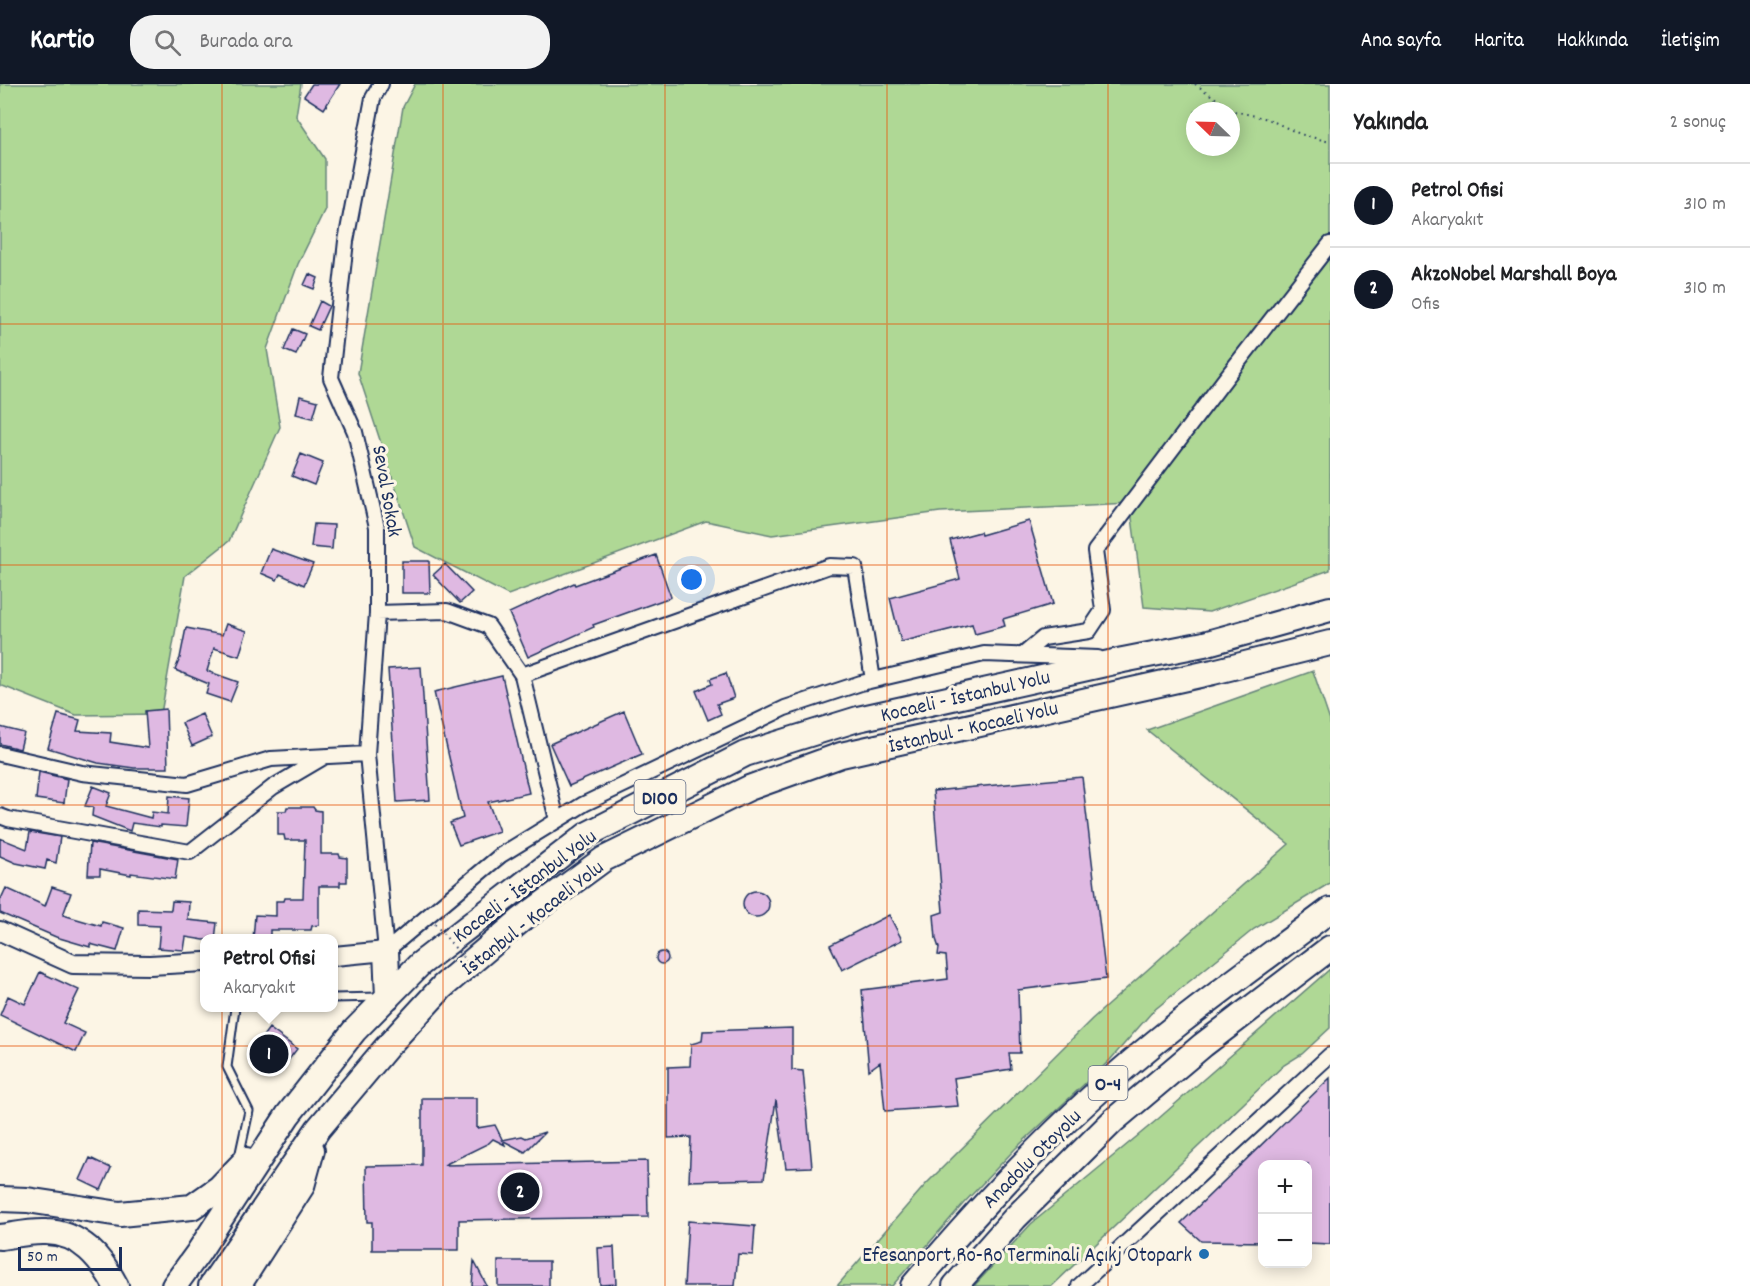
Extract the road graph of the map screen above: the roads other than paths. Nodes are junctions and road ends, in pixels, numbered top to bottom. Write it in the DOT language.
graph roads {
  1 [pos="381,84"];
  2 [pos="1330,244"];
  3 [pos="1330,609"];
  4 [pos="377,613"];
  5 [pos="1330,643"];
  6 [pos="1024,654"];
  7 [pos="1123,660"];
  8 [pos="522,675"];
  9 [pos="873,680"];
  10 [pos="0,754"];
  11 [pos="367,754"];
  12 [pos="326,756"];
  13 [pos="0,816"];
  14 [pos="557,820"];
  15 [pos="1330,910"];
  16 [pos="0,931"];
  17 [pos="1330,948"];
  18 [pos="387,951"];
  19 [pos="338,956"];
  20 [pos="200,962"];
  21 [pos="388,997"];
  22 [pos="338,998"];
  23 [pos="234,1012"];
  24 [pos="1330,1055"];
  25 [pos="307,1091"];
  26 [pos="318,1129"];
  27 [pos="236,1172"];
  28 [pos="0,1199"];
  29 [pos="0,1237"];
  30 [pos="116,1286"];
  31 [pos="174,1286"];
  32 [pos="211,1286"];
  33 [pos="238,1286"];
  34 [pos="913,1286"];
  35 [pos="955,1286"];
  36 [pos="1079,1286"];
  1 -- 4 [label="street, Seval Sokak"];
  2 -- 6 [label="street"];
  3 -- 7 [label="highway, Kocaeli - İstanbul Yolu / D100"];
  4 -- 8 [label="street"];
  4 -- 11 [label="street, Seval Sokak"];
  5 -- 26 [label="highway, İstanbul - Kocaeli Yolu / D100"];
  6 -- 7 [label="street"];
  6 -- 9 [label="street"];
  7 -- 21 [label="highway, Kocaeli - İstanbul Yolu / D100"];
  8 -- 9 [label="street"];
  8 -- 14 [label="street"];
  9 -- 14 [label="street"];
  10 -- 12 [label="street"];
  11 -- 12 [label="street"];
  11 -- 18 [label="street, Seval Sokak"];
  12 -- 13 [label="street"];
  14 -- 18 [label="street"];
  15 -- 34 [label="highway, Anadolu Otoyolu / O-4"];
  16 -- 20 [label="street"];
  17 -- 35 [label="highway, Anadolu Otoyolu / O-4"];
  18 -- 19 [label="street"];
  18 -- 21 [label="highway"];
  21 -- 22 [label="lane"];
  21 -- 25 [label="highway, Kocaeli - İstanbul Yolu / D100"];
  23 -- 27 [label="lane"];
  24 -- 36 [label="street"];
  25 -- 27 [label="highway"];
  25 -- 31 [label="highway, Kocaeli - İstanbul Yolu / D100"];
  26 -- 32 [label="highway, İstanbul - Kocaeli Yolu / D100"];
  26 -- 33 [label="highway"];
  27 -- 28 [label="highway"];
  29 -- 30 [label="highway"];
}
